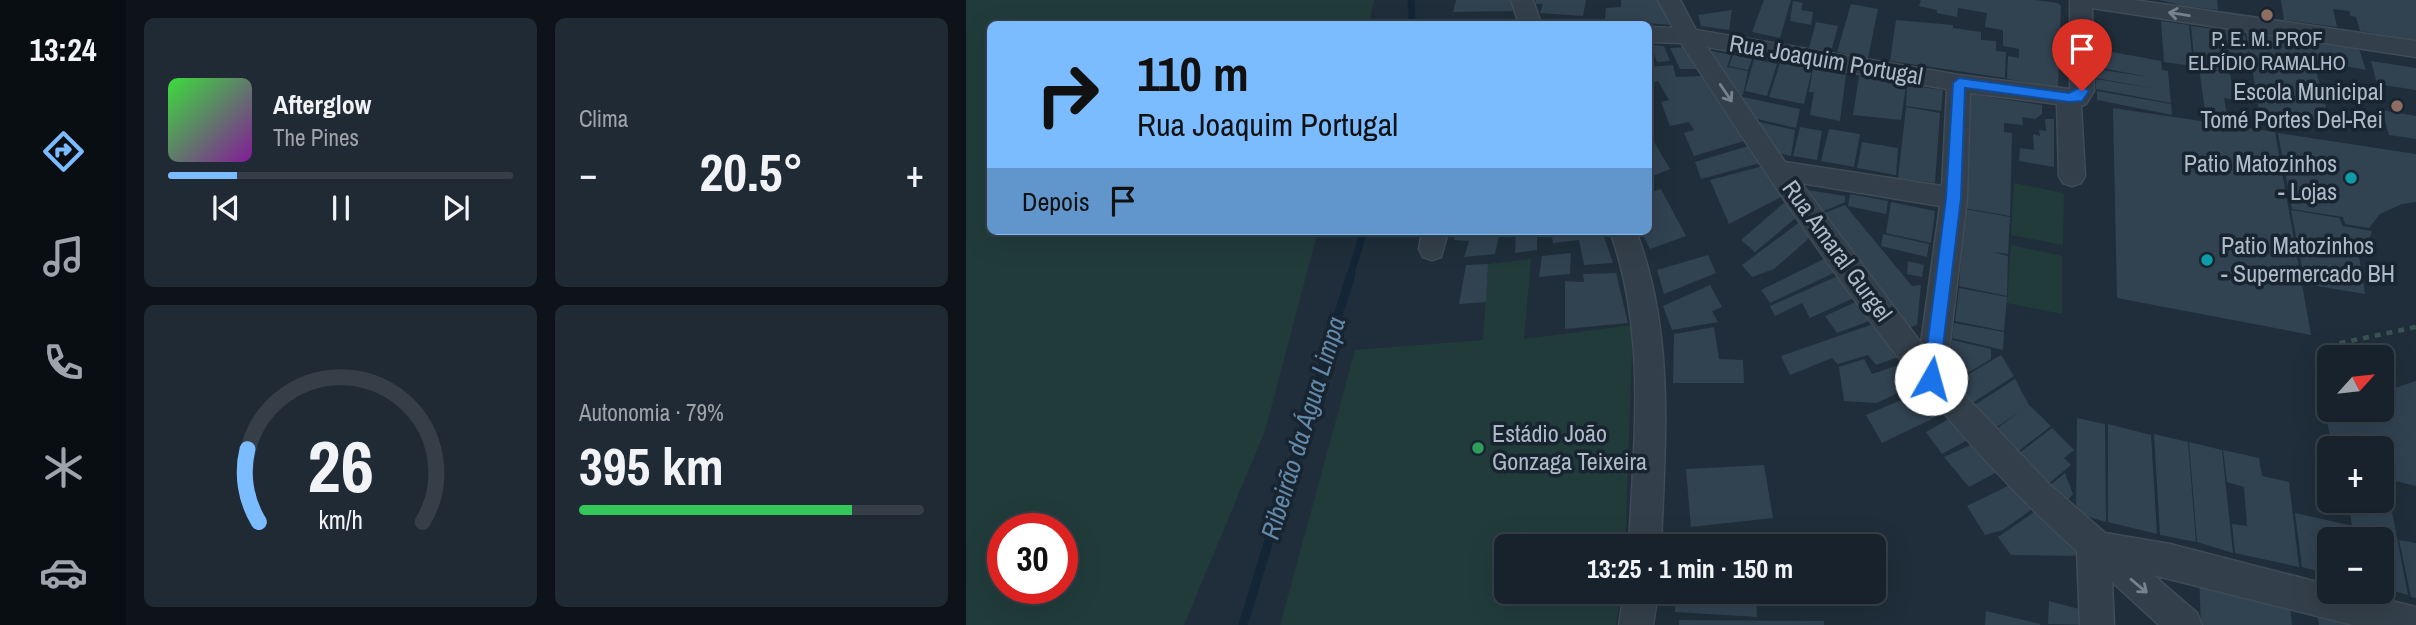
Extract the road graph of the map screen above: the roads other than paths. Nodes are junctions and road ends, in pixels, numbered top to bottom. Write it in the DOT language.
graph roads {
  1 [pos="1522,0"];
  2 [pos="1669,0"];
  3 [pos="2083,0"];
  4 [pos="1529,21"];
  5 [pos="1652,34"];
  6 [pos="1688,36"];
  7 [pos="2416,49"];
  8 [pos="1959,83"];
  9 [pos="2076,94"];
  10 [pos="1777,170"];
  11 [pos="2072,176"];
  12 [pos="1954,198"];
  13 [pos="1624,235"];
  14 [pos="1931,379"];
  15 [pos="1645,534"];
  16 [pos="2093,547"];
  17 [pos="1639,604"];
  18 [pos="2416,624"];
  19 [pos="1636,625"];
  20 [pos="2097,625"];
  21 [pos="2185,625"];
  1 -- 4 [label="street"];
  2 -- 6 [label="street, Rua Amaral Gurgel"];
  7 -- 3 [label="street, one-way"];
  3 -- 9 [label="street"];
  5 -- 6 [label="street, Rua Joaquim Portugal"];
  6 -- 8 [label="street, Rua Joaquim Portugal"];
  6 -- 10 [label="street, Rua Amaral Gurgel, one-way"];
  8 -- 9 [label="street, Rua Joaquim Portugal"];
  8 -- 12 [label="street"];
  9 -- 11 [label="street"];
  10 -- 12 [label="street"];
  10 -- 14 [label="street, Rua Amaral Gurgel"];
  12 -- 14 [label="street"];
  13 -- 15 [label="street"];
  14 -- 16 [label="street, Rua Amaral Gurgel"];
  16 -- 18 [label="street"];
  16 -- 20 [label="street"];
  16 -- 21 [label="street, Rua Amaral Gurgel, one-way"];
  17 -- 19 [label="street"];
}
